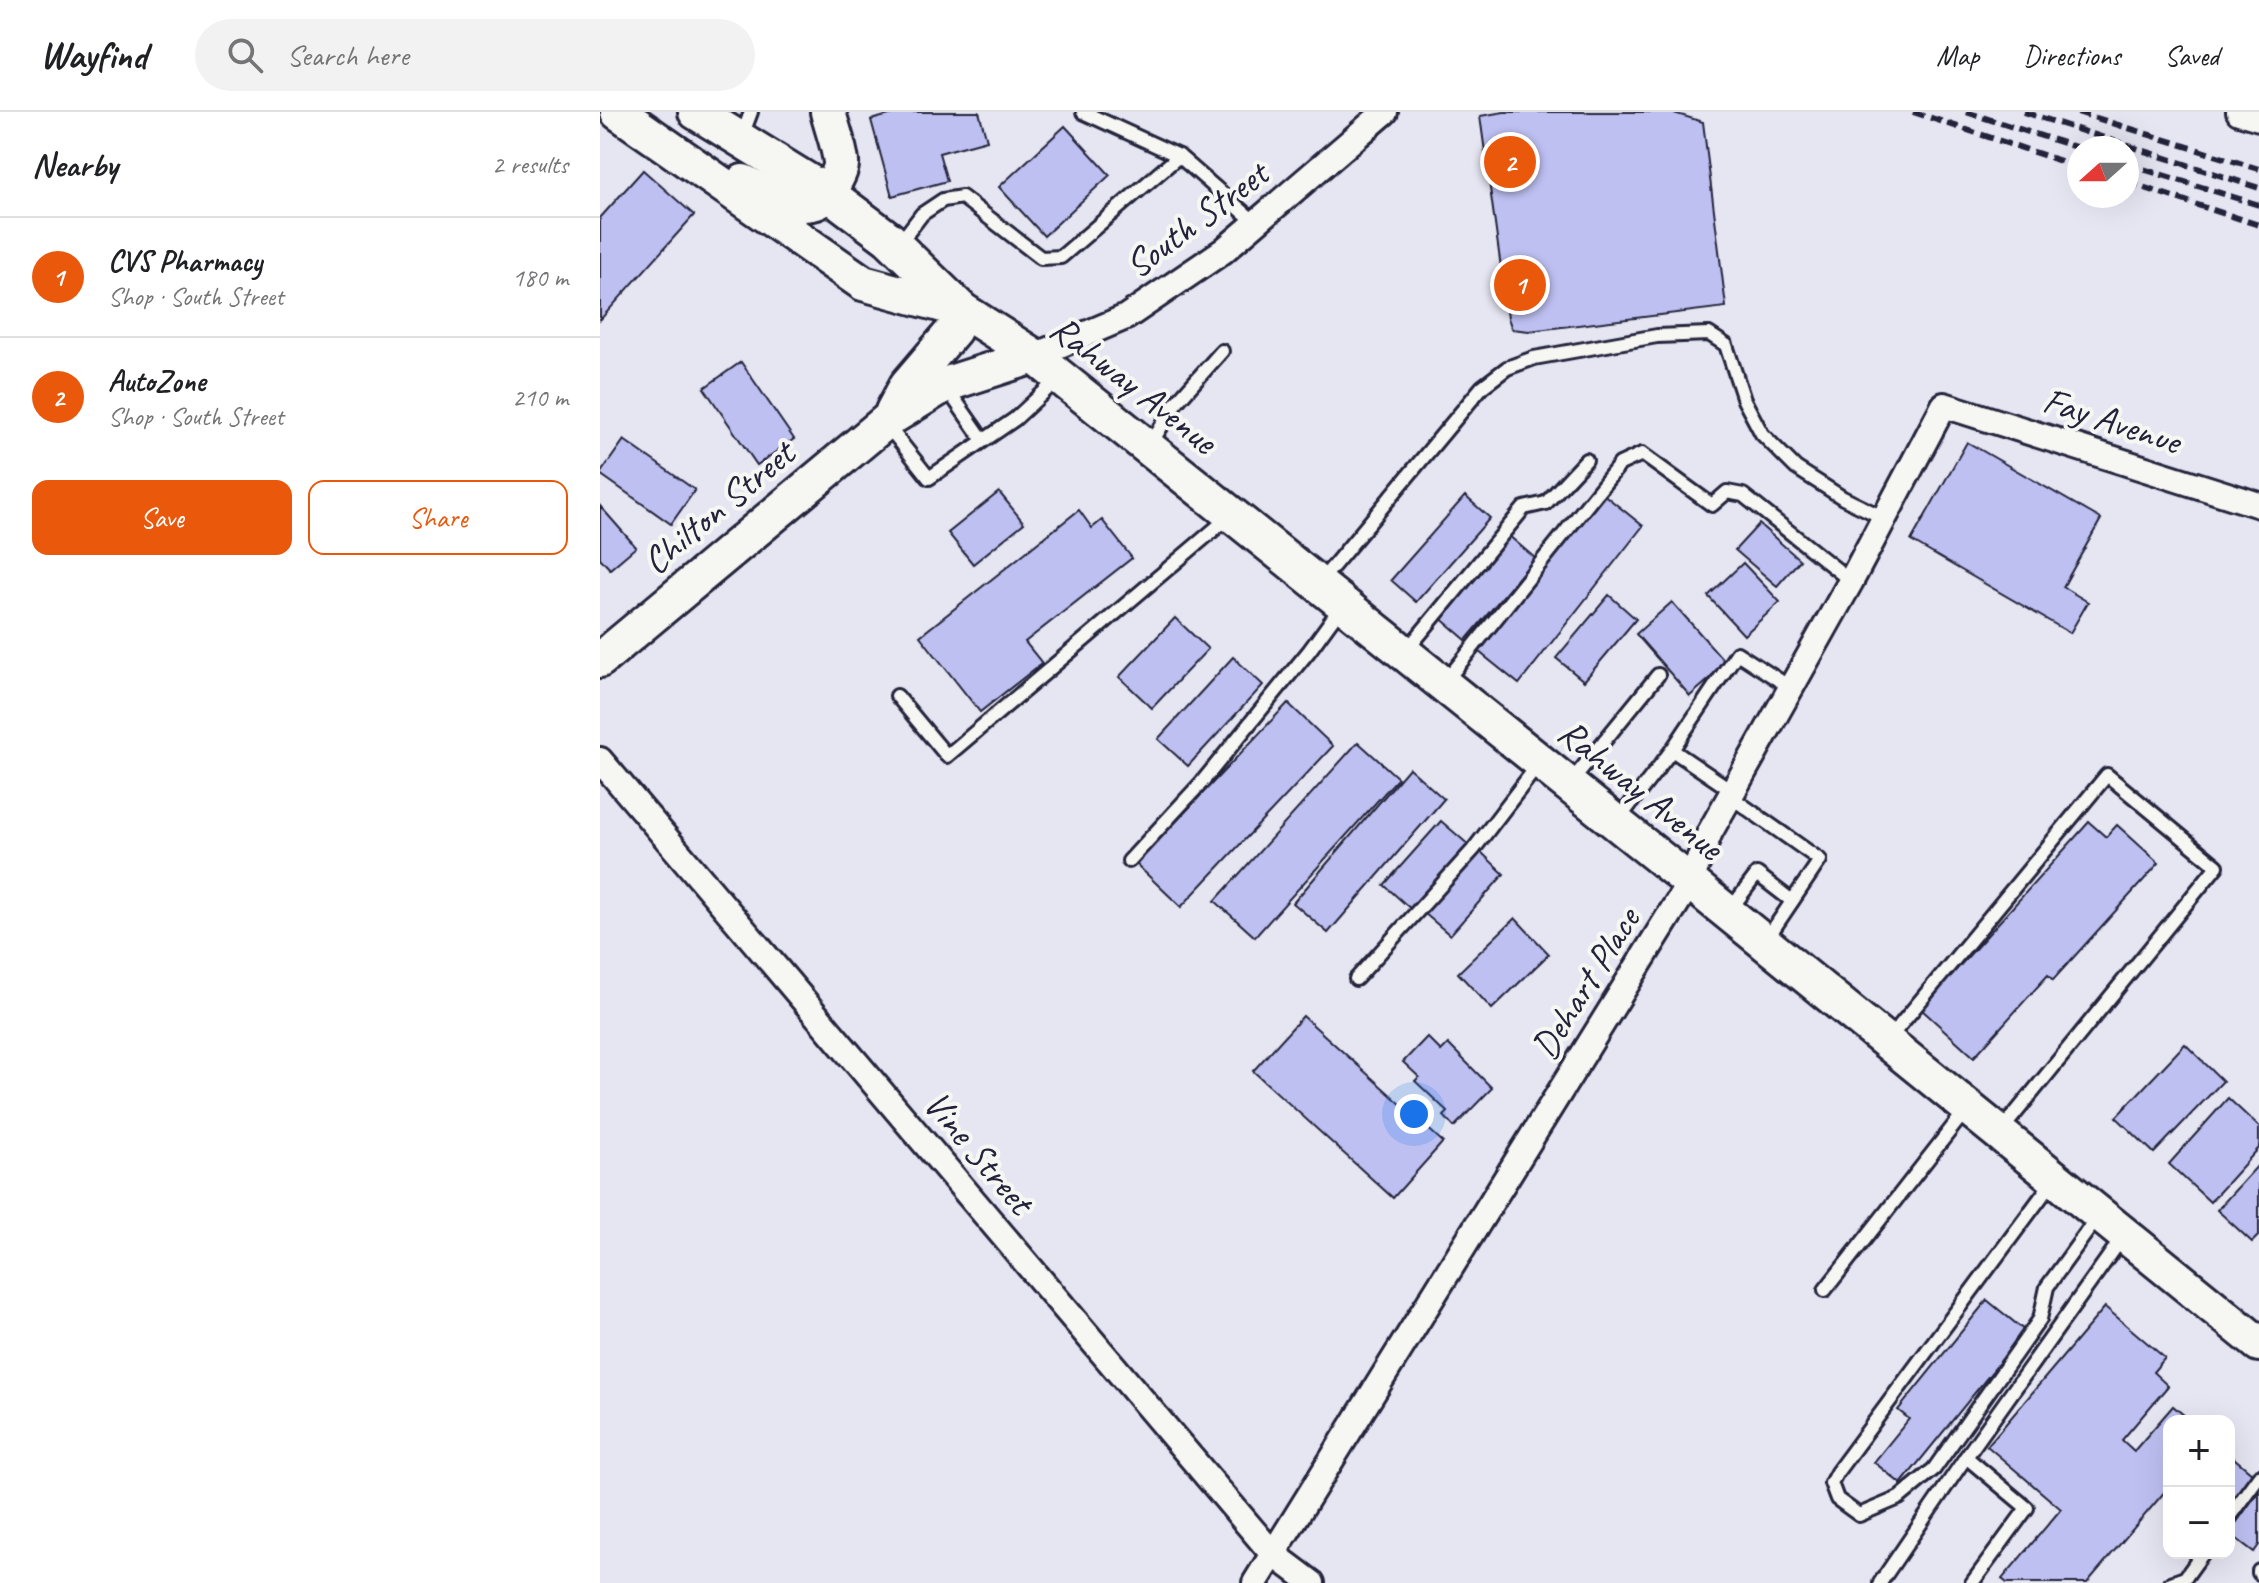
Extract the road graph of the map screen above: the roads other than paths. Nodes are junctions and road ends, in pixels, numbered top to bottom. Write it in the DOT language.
graph roads {
  1 [pos="618,112"];
  2 [pos="696,112"];
  3 [pos="828,112"];
  4 [pos="1083,112"];
  5 [pos="2239,112"];
  6 [pos="1376,115"];
  7 [pos="2259,118"];
  8 [pos="746,126"];
  9 [pos="660,142"];
  10 [pos="1179,156"];
  11 [pos="829,194"];
  12 [pos="1256,223"];
  13 [pos="897,247"];
  14 [pos="962,310"];
  15 [pos="1222,351"];
  16 [pos="1034,356"];
  17 [pos="1060,377"];
  18 [pos="944,385"];
  19 [pos="1944,405"];
  20 [pos="887,421"];
  21 [pos="983,440"];
  22 [pos="1148,448"];
  23 [pos="1586,460"];
  24 [pos="2259,505"];
  25 [pos="1231,515"];
  26 [pos="1884,518"];
  27 [pos="1851,581"];
  28 [pos="1331,594"];
  29 [pos="1404,653"];
  30 [pos="600,660"];
  31 [pos="1658,675"];
  32 [pos="1443,685"];
  33 [pos="1791,688"];
  34 [pos="897,696"];
  35 [pos="1672,750"];
  36 [pos="600,760"];
  37 [pos="1540,762"];
  38 [pos="1568,785"];
  39 [pos="1732,795"];
  40 [pos="1616,823"];
  41 [pos="1129,861"];
  42 [pos="1690,882"];
  43 [pos="1792,901"];
  44 [pos="1728,913"];
  45 [pos="1764,942"];
  46 [pos="1356,979"];
  47 [pos="1887,1042"];
  48 [pos="1968,1108"];
  49 [pos="1999,1133"];
  50 [pos="2055,1178"];
  51 [pos="2112,1225"];
  52 [pos="1825,1290"];
  53 [pos="2259,1344"];
  54 [pos="1966,1457"];
  55 [pos="2259,1476"];
  56 [pos="2235,1509"];
  57 [pos="1272,1553"];
  58 [pos="2199,1559"];
  59 [pos="1255,1583"];
  60 [pos="1312,1583"];
  61 [pos="1880,1583"];
  62 [pos="1972,1583"];
  63 [pos="2171,1583"];
  1 -- 9 [label="main road, Rahway Avenue"];
  2 -- 8 [label="main road, Rahway Avenue"];
  3 -- 11 [label="main road"];
  4 -- 10 [label="lane"];
  5 -- 7 [label="street"];
  6 -- 12 [label="street, South Street"];
  8 -- 11 [label="main road, Rahway Avenue"];
  9 -- 11 [label="main road"];
  9 -- 14 [label="main road, Rahway Avenue"];
  10 -- 12 [label="lane"];
  10 -- 13 [label="lane"];
  11 -- 13 [label="main road, Rahway Avenue"];
  12 -- 16 [label="street, South Street"];
  13 -- 14 [label="main road, Rahway Avenue"];
  14 -- 16 [label="main road, Rahway Avenue"];
  14 -- 20 [label="main road, Chilton Street"];
  15 -- 22 [label="lane"];
  16 -- 17 [label="main road, Rahway Avenue"];
  16 -- 18 [label="main road, Chilton Street"];
  17 -- 21 [label="lane"];
  17 -- 22 [label="main road, Rahway Avenue"];
  18 -- 20 [label="main road, Chilton Street"];
  18 -- 21 [label="lane"];
  19 -- 24 [label="street, Fay Avenue"];
  19 -- 26 [label="street, Dehart Place"];
  20 -- 21 [label="lane"];
  20 -- 30 [label="main road, Chilton Street"];
  22 -- 25 [label="main road, Rahway Avenue"];
  23 -- 29 [label="lane"];
  25 -- 28 [label="main road, Rahway Avenue"];
  25 -- 34 [label="lane"];
  26 -- 27 [label="street, Dehart Place"];
  26 -- 28 [label="lane"];
  27 -- 32 [label="lane"];
  27 -- 33 [label="street, Dehart Place"];
  28 -- 29 [label="main road, Rahway Avenue"];
  28 -- 41 [label="lane"];
  29 -- 32 [label="main road, Rahway Avenue"];
  31 -- 38 [label="lane"];
  32 -- 37 [label="main road, Rahway Avenue"];
  33 -- 35 [label="lane"];
  33 -- 39 [label="street, Dehart Place"];
  35 -- 39 [label="lane"];
  35 -- 40 [label="lane"];
  36 -- 57 [label="street, Vine Street"];
  37 -- 38 [label="main road, Rahway Avenue"];
  37 -- 46 [label="lane"];
  38 -- 40 [label="main road, Rahway Avenue"];
  39 -- 42 [label="street, Dehart Place"];
  39 -- 43 [label="lane"];
  40 -- 42 [label="main road, Rahway Avenue"];
  42 -- 44 [label="main road, Rahway Avenue"];
  42 -- 57 [label="street, Dehart Place"];
  43 -- 44 [label="lane"];
  43 -- 45 [label="lane"];
  44 -- 45 [label="main road, Rahway Avenue"];
  45 -- 47 [label="main road, Rahway Avenue"];
  47 -- 48 [label="main road, Rahway Avenue"];
  47 -- 49 [label="lane"];
  48 -- 49 [label="main road, Rahway Avenue"];
  48 -- 52 [label="lane"];
  49 -- 50 [label="main road, Rahway Avenue"];
  50 -- 51 [label="main road, Rahway Avenue"];
  50 -- 51 [label="lane"];
  51 -- 53 [label="main road, Rahway Avenue"];
  51 -- 54 [label="lane"];
  54 -- 61 [label="lane"];
  54 -- 62 [label="lane"];
  55 -- 56 [label="lane"];
  57 -- 59 [label="street, Dehart Place"];
  57 -- 60 [label="street, Vine Street"];
  58 -- 63 [label="lane"];
}
